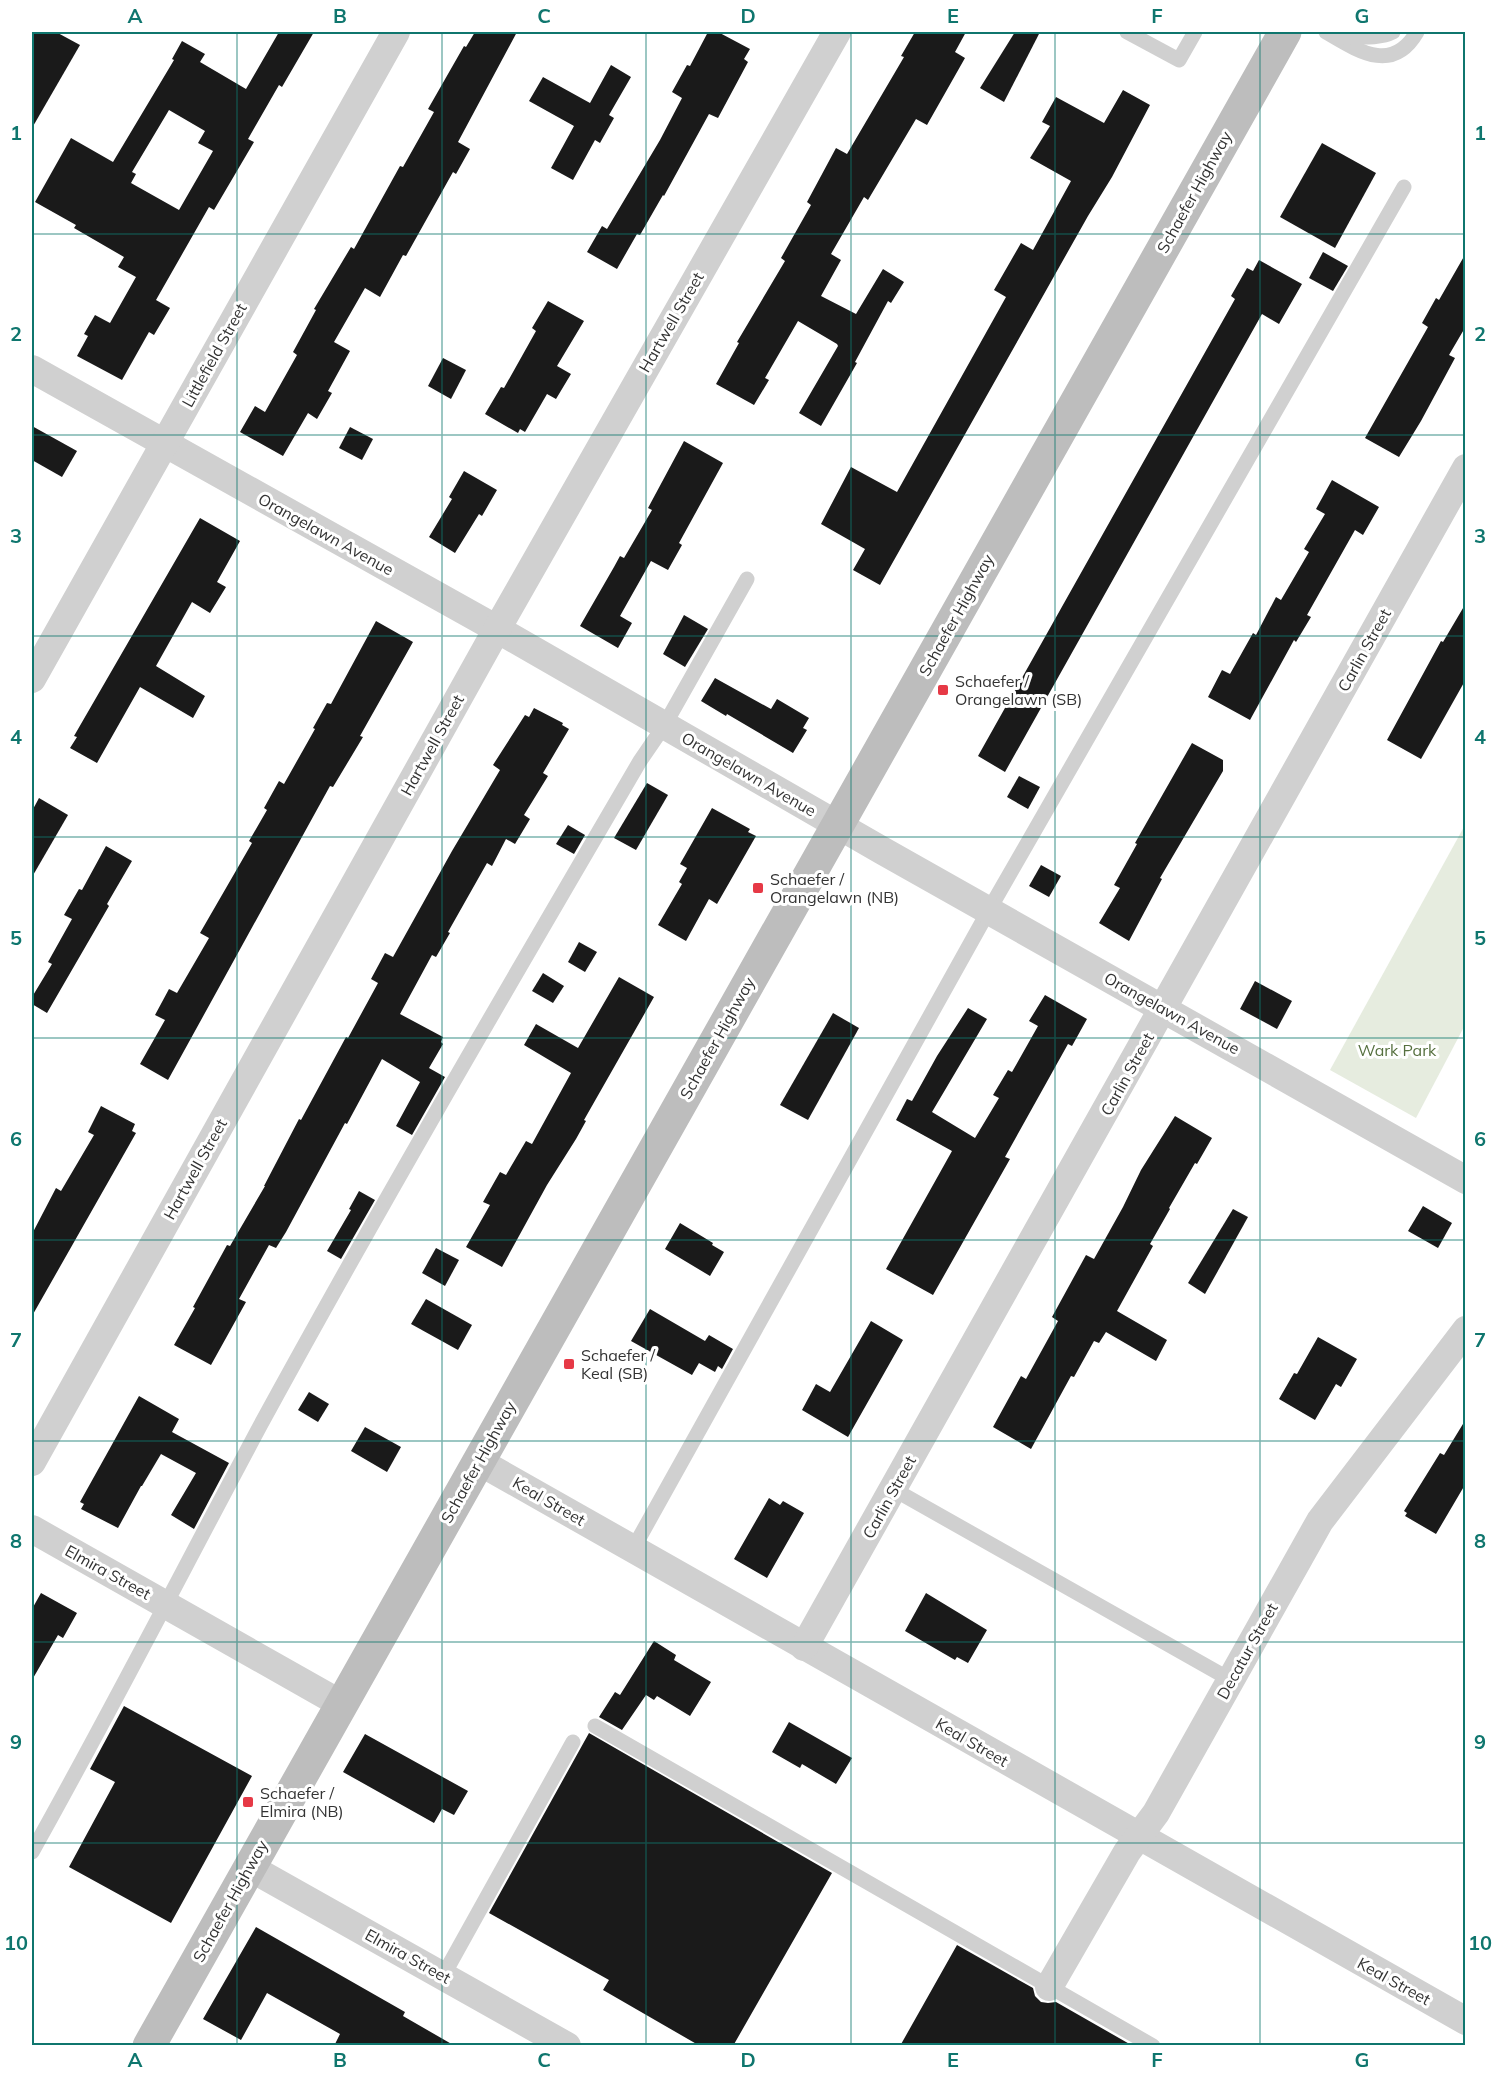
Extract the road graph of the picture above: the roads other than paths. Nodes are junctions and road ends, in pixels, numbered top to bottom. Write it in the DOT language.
graph roads {
  1 [pos="396,32"];
  2 [pos="837,32"];
  3 [pos="1128,32"];
  4 [pos="1195,32"];
  5 [pos="1393,32"];
  6 [pos="1417,32"];
  7 [pos="1277,34"];
  8 [pos="1331,34"];
  9 [pos="1404,187"];
  10 [pos="32,369"];
  11 [pos="164,443"];
  12 [pos="1466,468"];
  13 [pos="747,579"];
  14 [pos="496,630"];
  15 [pos="32,679"];
  16 [pos="664,726"];
  17 [pos="837,825"];
  18 [pos="989,910"];
  19 [pos="1164,1009"];
  20 [pos="1466,1180"];
  21 [pos="1466,1330"];
  22 [pos="478,1461"];
  23 [pos="32,1462"];
  24 [pos="893,1489"];
  25 [pos="32,1529"];
  26 [pos="633,1549"];
  27 [pos="166,1605"];
  28 [pos="804,1647"];
  29 [pos="1231,1680"];
  30 [pos="341,1704"];
  31 [pos="595,1726"];
  32 [pos="573,1742"];
  33 [pos="1139,1837"];
  34 [pos="32,1852"];
  35 [pos="249,1867"];
  36 [pos="443,1976"];
  37 [pos="1049,1987"];
  38 [pos="1466,2021"];
  39 [pos="149,2046"];
  40 [pos="567,2046"];
  41 [pos="1153,2046"];
  1 -- 11 [label="street, Littlefield Street"];
  2 -- 14 [label="street, Hartwell Street"];
  3 -- 4 [label="lane"];
  5 -- 8 [label="lane"];
  6 -- 8 [label="lane"];
  7 -- 17 [label="main road, Schaefer Highway"];
  9 -- 18 [label="lane"];
  10 -- 11 [label="street, Orangelawn Avenue"];
  11 -- 14 [label="street, Orangelawn Avenue"];
  11 -- 15 [label="street, Littlefield Street"];
  12 -- 19 [label="street, Carlin Street"];
  13 -- 16 [label="lane"];
  14 -- 16 [label="street, Orangelawn Avenue"];
  14 -- 23 [label="street, Hartwell Street"];
  16 -- 17 [label="street, Orangelawn Avenue"];
  16 -- 27 [label="lane"];
  17 -- 18 [label="street, Orangelawn Avenue"];
  17 -- 22 [label="main road, Schaefer Highway"];
  18 -- 19 [label="street, Orangelawn Avenue"];
  18 -- 26 [label="lane"];
  19 -- 20 [label="street, Orangelawn Avenue"];
  19 -- 24 [label="street, Carlin Street"];
  21 -- 29 [label="street, Decatur Street"];
  22 -- 26 [label="street, Keal Street"];
  22 -- 30 [label="main road, Schaefer Highway"];
  24 -- 28 [label="street, Carlin Street"];
  24 -- 29 [label="lane"];
  25 -- 27 [label="street, Elmira Street"];
  26 -- 28 [label="street, Keal Street"];
  27 -- 30 [label="street, Elmira Street"];
  27 -- 34 [label="lane"];
  28 -- 33 [label="street, Keal Street"];
  29 -- 33 [label="street, Decatur Street"];
  30 -- 35 [label="main road, Schaefer Highway"];
  31 -- 37 [label="lane"];
  32 -- 36 [label="lane"];
  33 -- 37 [label="street, Decatur Street"];
  33 -- 38 [label="street, Keal Street"];
  35 -- 36 [label="street, Elmira Street"];
  35 -- 39 [label="main road, Schaefer Highway"];
  36 -- 40 [label="street, Elmira Street"];
  37 -- 41 [label="lane"];
}
